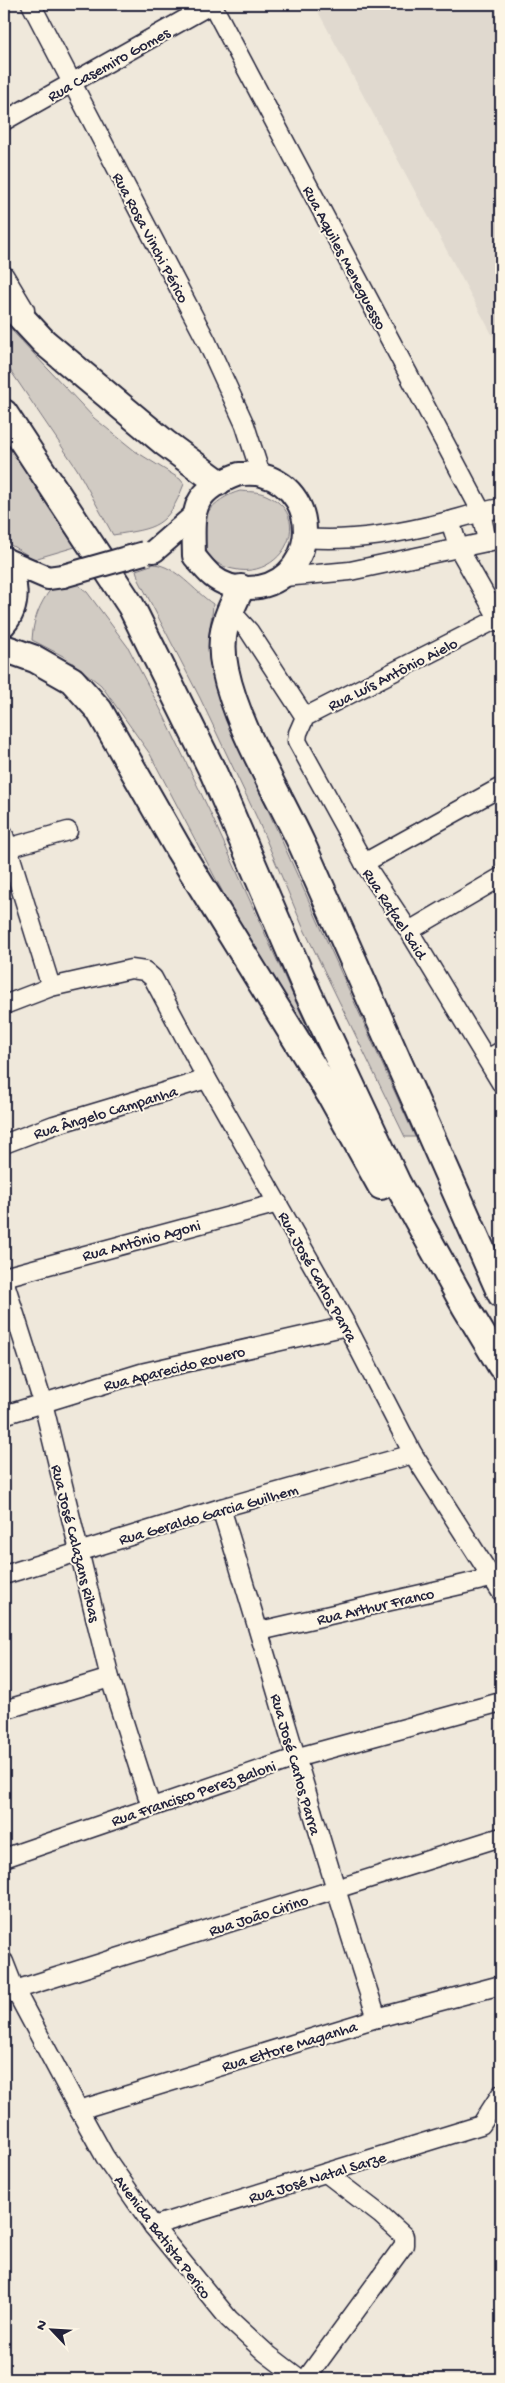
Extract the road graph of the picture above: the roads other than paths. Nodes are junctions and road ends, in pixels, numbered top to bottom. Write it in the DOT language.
graph roads {
  1 [pos="32,4"];
  2 [pos="212,4"];
  3 [pos="72,84"];
  4 [pos="4,121"];
  5 [pos="4,275"];
  6 [pos="4,299"];
  7 [pos="44,342"];
  8 [pos="4,413"];
  9 [pos="261,475"];
  10 [pos="218,482"];
  11 [pos="501,508"];
  12 [pos="481,511"];
  13 [pos="193,517"];
  14 [pos="450,521"];
  15 [pos="306,538"];
  16 [pos="494,541"];
  17 [pos="459,550"];
  18 [pos="149,552"];
  19 [pos="194,556"];
  20 [pos="4,559"];
  21 [pos="56,576"];
  22 [pos="284,577"];
  23 [pos="235,599"];
  24 [pos="15,603"];
  25 [pos="500,619"];
  26 [pos="4,625"];
  27 [pos="4,648"];
  28 [pos="305,717"];
  29 [pos="501,788"];
  30 [pos="68,831"];
  31 [pos="5,844"];
  32 [pos="364,863"];
  33 [pos="501,878"];
  34 [pos="409,931"];
  35 [pos="51,987"];
  36 [pos="4,1004"];
  37 [pos="494,1055"];
  38 [pos="207,1079"];
  39 [pos="501,1083"];
  40 [pos="4,1144"];
  41 [pos="278,1203"];
  42 [pos="4,1279"];
  43 [pos="501,1294"];
  44 [pos="465,1306"];
  45 [pos="347,1326"];
  46 [pos="501,1366"];
  47 [pos="43,1403"];
  48 [pos="4,1415"];
  49 [pos="413,1454"];
  50 [pos="221,1508"];
  51 [pos="78,1552"];
  52 [pos="4,1575"];
  53 [pos="496,1585"];
  54 [pos="260,1631"];
  55 [pos="110,1678"];
  56 [pos="501,1702"];
  57 [pos="4,1710"];
  58 [pos="295,1758"];
  59 [pos="150,1807"];
  60 [pos="501,1837"];
  61 [pos="4,1858"];
  62 [pos="334,1889"];
  63 [pos="4,1962"];
  64 [pos="501,1986"];
  65 [pos="15,1990"];
  66 [pos="377,2018"];
  67 [pos="501,2094"];
  68 [pos="79,2110"];
  69 [pos="326,2173"];
  70 [pos="153,2226"];
  71 [pos="300,2379"];
  72 [pos="306,2379"];
  1 -- 3 [label="street, Rua Rosa Vinchi Périco"];
  2 -- 3 [label="street, Rua Casemiro Gomes"];
  2 -- 12 [label="street, Rua Aquiles Meneguesso"];
  3 -- 4 [label="street, Rua Casemiro Gomes"];
  3 -- 9 [label="street, Rua Rosa Vinchi Périco"];
  5 -- 7 [label="street"];
  6 -- 7 [label="highway"];
  7 -- 10 [label="highway"];
  8 -- 44 [label="highway"];
  9 -- 10 [label="main road"];
  9 -- 15 [label="main road"];
  10 -- 13 [label="main road"];
  11 -- 12 [label="street"];
  12 -- 14 [label="street"];
  12 -- 16 [label="street, Rua Aquiles Meneguesso"];
  13 -- 18 [label="main road"];
  13 -- 19 [label="main road"];
  14 -- 15 [label="street"];
  14 -- 17 [label="street"];
  15 -- 22 [label="main road"];
  16 -- 17 [label="street"];
  17 -- 22 [label="street"];
  17 -- 25 [label="street"];
  18 -- 19 [label="main road"];
  18 -- 21 [label="main road, bridge"];
  19 -- 23 [label="main road"];
  20 -- 21 [label="main road"];
  20 -- 24 [label="main road"];
  21 -- 24 [label="main road"];
  22 -- 23 [label="main road"];
  23 -- 28 [label="street"];
  23 -- 43 [label="highway"];
  24 -- 26 [label="main road"];
  25 -- 28 [label="street, Rua Luís Antônio Aielo"];
  27 -- 44 [label="highway"];
  28 -- 32 [label="street, Rua Rafael Said"];
  29 -- 32 [label="street"];
  30 -- 31 [label="street"];
  31 -- 35 [label="street"];
  32 -- 34 [label="street, Rua Rafael Said"];
  33 -- 34 [label="street"];
  34 -- 37 [label="street, Rua Rafael Said"];
  35 -- 36 [label="street"];
  35 -- 38 [label="street, Rua José Carlos Parra"];
  37 -- 39 [label="street, Rua Rafael Said"];
  38 -- 40 [label="street, Rua Ângelo Campanha"];
  38 -- 41 [label="street, Rua José Carlos Parra"];
  41 -- 42 [label="street, Rua Antônio Agoni"];
  41 -- 45 [label="street, Rua José Carlos Parra"];
  42 -- 47 [label="street, Rua José Calazans Ribas"];
  44 -- 46 [label="highway"];
  45 -- 47 [label="street, Rua Aparecido Rovero"];
  45 -- 49 [label="street, Rua José Carlos Parra"];
  47 -- 48 [label="street, Rua Aparecido Rovero"];
  47 -- 51 [label="street, Rua José Calazans Ribas"];
  49 -- 50 [label="street, Rua Geraldo Garcia Guilhem"];
  49 -- 53 [label="street, Rua José Carlos Parra"];
  50 -- 51 [label="street, Rua Geraldo Garcia Guilhem"];
  50 -- 54 [label="street, Rua José Carlos Parra"];
  51 -- 52 [label="street, Rua Geraldo Garcia Guilhem"];
  51 -- 55 [label="street, Rua José Calazans Ribas"];
  53 -- 54 [label="street, Rua Arthur Franco"];
  54 -- 58 [label="street, Rua José Carlos Parra"];
  55 -- 57 [label="street"];
  55 -- 59 [label="street, Rua José Calazans Ribas"];
  56 -- 58 [label="street, Rua Francisco Perez Baloni"];
  58 -- 59 [label="street, Rua Francisco Perez Baloni"];
  58 -- 62 [label="street, Rua José Carlos Parra"];
  59 -- 61 [label="street, Rua Francisco Perez Baloni"];
  60 -- 62 [label="street, Rua João Cirino"];
  62 -- 65 [label="street, Rua João Cirino"];
  62 -- 66 [label="street, Rua José Carlos Parra"];
  63 -- 65 [label="street, Avenida Batista Perico"];
  64 -- 66 [label="street, Rua Ettore Maganha"];
  65 -- 68 [label="street, Avenida Batista Perico"];
  66 -- 68 [label="street, Rua Ettore Maganha"];
  67 -- 69 [label="street, Rua José Natal Sarze"];
  68 -- 70 [label="street, Avenida Batista Perico"];
  69 -- 70 [label="street, Rua José Natal Sarze"];
  69 -- 72 [label="street"];
  70 -- 71 [label="street, Avenida Batista Perico"];
}
